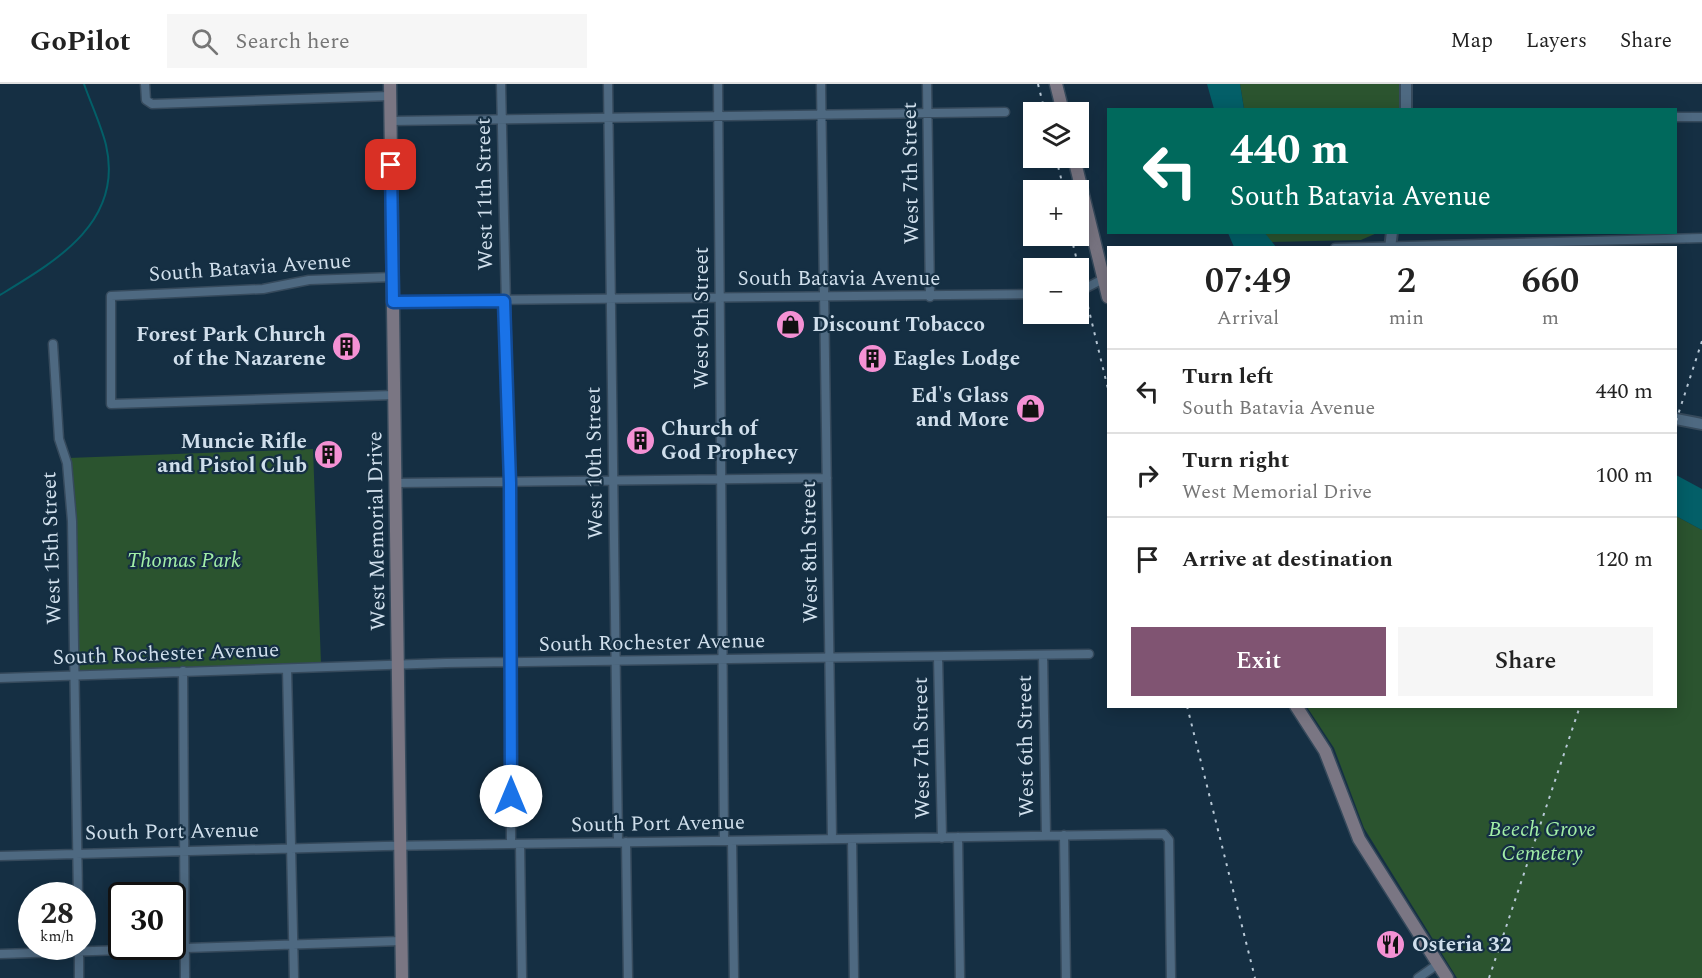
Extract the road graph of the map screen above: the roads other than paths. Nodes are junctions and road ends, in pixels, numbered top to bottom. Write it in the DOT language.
graph roads {
  1 [pos="145,84"];
  2 [pos="501,84"];
  3 [pos="608,84"];
  4 [pos="718,84"];
  5 [pos="821,84"];
  6 [pos="927,84"];
  7 [pos="1056,84"];
  8 [pos="1406,84"];
  9 [pos="390,90"];
  10 [pos="1060,102"];
  11 [pos="1406,108"];
  12 [pos="1005,112"];
  13 [pos="928,113"];
  14 [pos="821,115"];
  15 [pos="718,117"];
  16 [pos="1677,117"];
  17 [pos="1702,117"];
  18 [pos="609,118"];
  19 [pos="501,120"];
  20 [pos="390,121"];
  21 [pos="1077,168"];
  22 [pos="1702,238"];
  23 [pos="1425,246"];
  24 [pos="393,277"];
  25 [pos="1106,277"];
  26 [pos="1089,287"];
  27 [pos="1023,294"];
  28 [pos="824,297"];
  29 [pos="930,297"];
  30 [pos="720,298"];
  31 [pos="611,299"];
  32 [pos="504,301"];
  33 [pos="393,302"];
  34 [pos="53,344"];
  35 [pos="394,395"];
  36 [pos="1677,419"];
  37 [pos="1702,424"];
  38 [pos="827,478"];
  39 [pos="720,480"];
  40 [pos="613,481"];
  41 [pos="396,483"];
  42 [pos="510,483"];
  43 [pos="1089,654"];
  44 [pos="1043,655"];
  45 [pos="938,657"];
  46 [pos="829,658"];
  47 [pos="722,659"];
  48 [pos="616,662"];
  49 [pos="511,663"];
  50 [pos="399,664"];
  51 [pos="287,669"];
  52 [pos="183,671"];
  53 [pos="74,675"];
  54 [pos="0,678"];
  55 [pos="1297,708"];
  56 [pos="1064,835"];
  57 [pos="1046,836"];
  58 [pos="958,837"];
  59 [pos="942,838"];
  60 [pos="832,839"];
  61 [pos="852,839"];
  62 [pos="728,841"];
  63 [pos="622,842"];
  64 [pos="516,844"];
  65 [pos="401,846"];
  66 [pos="291,848"];
  67 [pos="184,850"];
  68 [pos="77,852"];
  69 [pos="0,856"];
  70 [pos="78,882"];
  71 [pos="184,882"];
  72 [pos="401,941"];
  73 [pos="293,944"];
  74 [pos="186,949"];
  75 [pos="18,953"];
  76 [pos="0,954"];
  77 [pos="79,960"];
  78 [pos="184,960"];
  79 [pos="1438,964"];
  80 [pos="79,978"];
  81 [pos="185,978"];
  82 [pos="294,978"];
  83 [pos="402,978"];
  84 [pos="522,978"];
  85 [pos="628,978"];
  86 [pos="734,978"];
  87 [pos="854,978"];
  88 [pos="960,978"];
  89 [pos="1066,978"];
  90 [pos="1171,978"];
  91 [pos="1418,978"];
  92 [pos="1447,978"];
  1 -- 9 [label="street"];
  2 -- 19 [label="street, West 11th Street"];
  3 -- 18 [label="street, West 10th Street"];
  4 -- 15 [label="street, West 9th Street"];
  5 -- 14 [label="street, West 8th Street"];
  6 -- 13 [label="street, West 7th Street"];
  7 -- 10 [label="main road"];
  8 -- 11 [label="street"];
  9 -- 20 [label="main road, West Memorial Drive"];
  12 -- 13 [label="street"];
  13 -- 14 [label="street"];
  13 -- 29 [label="street, West 7th Street"];
  14 -- 15 [label="street"];
  14 -- 28 [label="street, West 8th Street"];
  15 -- 18 [label="street"];
  15 -- 30 [label="street, West 9th Street"];
  16 -- 17 [label="street"];
  18 -- 19 [label="street"];
  18 -- 31 [label="street, West 10th Street"];
  19 -- 20 [label="street"];
  19 -- 32 [label="street, West 11th Street"];
  20 -- 24 [label="main road, West Memorial Drive"];
  21 -- 25 [label="main road"];
  22 -- 23 [label="street"];
  24 -- 33 [label="main road, West Memorial Drive"];
  24 -- 35 [label="street, South Batavia Avenue"];
  25 -- 26 [label="street"];
  27 -- 29 [label="street, South Batavia Avenue"];
  28 -- 29 [label="street, South Batavia Avenue"];
  28 -- 30 [label="street, South Batavia Avenue"];
  28 -- 38 [label="street, West 8th Street"];
  30 -- 31 [label="street, South Batavia Avenue"];
  30 -- 39 [label="street, West 9th Street"];
  31 -- 32 [label="street, South Batavia Avenue"];
  31 -- 40 [label="street, West 10th Street"];
  32 -- 33 [label="street, South Batavia Avenue"];
  32 -- 42 [label="street, West 11th Street"];
  33 -- 35 [label="main road, West Memorial Drive"];
  34 -- 53 [label="street, West 15th Street"];
  35 -- 41 [label="main road, West Memorial Drive"];
  36 -- 37 [label="street"];
  38 -- 39 [label="street"];
  38 -- 46 [label="street, West 8th Street"];
  39 -- 40 [label="street"];
  39 -- 47 [label="street, West 9th Street"];
  40 -- 42 [label="street"];
  40 -- 48 [label="street, West 10th Street"];
  41 -- 42 [label="street"];
  41 -- 50 [label="main road, West Memorial Drive"];
  42 -- 49 [label="street, West 11th Street"];
  43 -- 44 [label="street, South Rochester Avenue"];
  44 -- 45 [label="street, South Rochester Avenue"];
  44 -- 57 [label="street, West 6th Street"];
  45 -- 46 [label="street, South Rochester Avenue"];
  45 -- 59 [label="street, West 7th Street"];
  46 -- 47 [label="street, South Rochester Avenue"];
  46 -- 60 [label="street, West 8th Street"];
  47 -- 48 [label="street, South Rochester Avenue"];
  47 -- 62 [label="street, West 9th Street"];
  48 -- 49 [label="street, South Rochester Avenue"];
  48 -- 63 [label="street, West 10th Street"];
  49 -- 50 [label="street, South Rochester Avenue"];
  49 -- 64 [label="street, West 11th Street"];
  50 -- 51 [label="street, South Rochester Avenue"];
  50 -- 65 [label="main road, West Memorial Drive"];
  51 -- 52 [label="street, South Rochester Avenue"];
  51 -- 66 [label="street"];
  52 -- 53 [label="street, South Rochester Avenue"];
  52 -- 67 [label="street"];
  53 -- 54 [label="street, South Rochester Avenue"];
  53 -- 68 [label="street, West 15th Street"];
  55 -- 79 [label="main road"];
  56 -- 57 [label="street, South Port Avenue"];
  56 -- 89 [label="street, West 6th Street"];
  56 -- 90 [label="street, South Port Avenue"];
  57 -- 58 [label="street, South Port Avenue"];
  58 -- 59 [label="street, South Port Avenue"];
  58 -- 88 [label="street, West 7th Street"];
  59 -- 61 [label="street, South Port Avenue"];
  60 -- 61 [label="street, South Port Avenue"];
  60 -- 62 [label="street, South Port Avenue"];
  61 -- 87 [label="street"];
  62 -- 63 [label="street, South Port Avenue"];
  62 -- 86 [label="street, West 9th Street"];
  63 -- 64 [label="street, South Port Avenue"];
  63 -- 85 [label="street, West 10th Street"];
  64 -- 65 [label="street, South Port Avenue"];
  64 -- 84 [label="street, West 11th Street"];
  65 -- 66 [label="street, South Port Avenue"];
  65 -- 72 [label="main road, West Memorial Drive"];
  66 -- 67 [label="street, South Port Avenue"];
  66 -- 73 [label="street"];
  67 -- 68 [label="street, South Port Avenue"];
  67 -- 71 [label="street"];
  68 -- 69 [label="street, South Port Avenue"];
  68 -- 70 [label="street, West 15th Street"];
  72 -- 73 [label="street"];
  72 -- 83 [label="main road, West Memorial Drive"];
  73 -- 74 [label="street"];
  73 -- 82 [label="street"];
  75 -- 76 [label="street"];
  77 -- 80 [label="street"];
  78 -- 81 [label="street"];
  79 -- 91 [label="street"];
  79 -- 92 [label="main road"];
}
